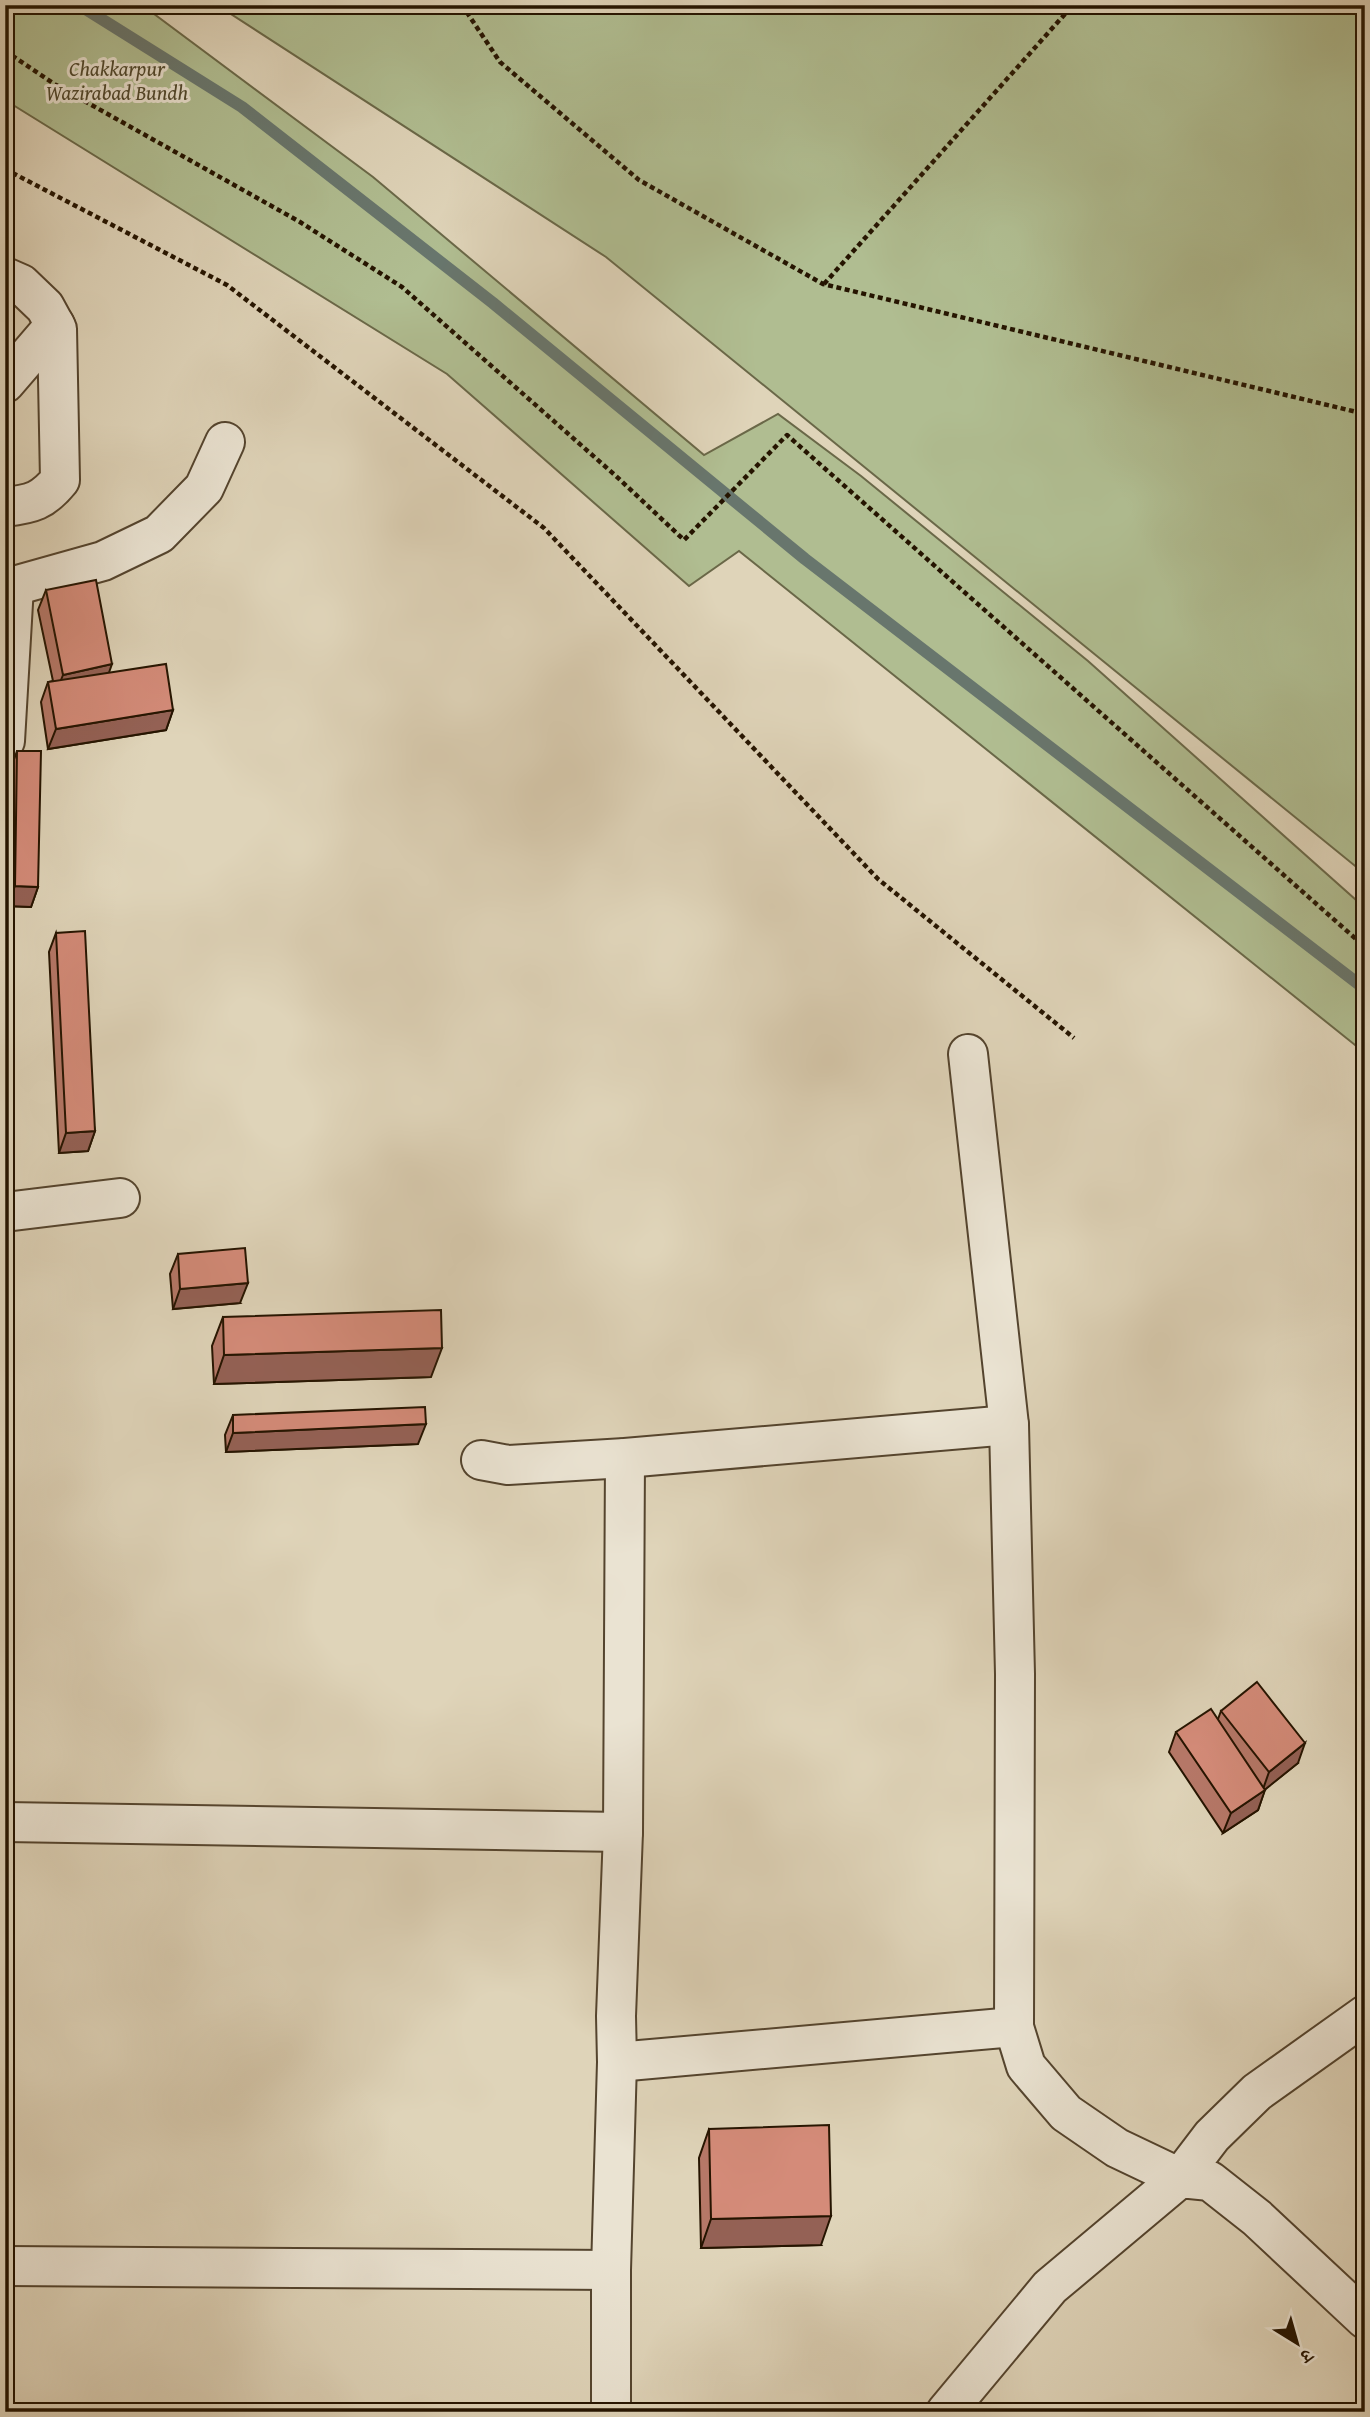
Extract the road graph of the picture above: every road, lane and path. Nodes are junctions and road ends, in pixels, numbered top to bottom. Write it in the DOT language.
graph roads {
  1 [pos="462,5"];
  2 [pos="1073,5"];
  3 [pos="5,51"];
  4 [pos="5,169"];
  5 [pos="5,277"];
  6 [pos="823,284"];
  7 [pos="55,325"];
  8 [pos="5,383"];
  9 [pos="1365,414"];
  10 [pos="225,442"];
  11 [pos="5,508"];
  12 [pos="10,586"];
  13 [pos="5,741"];
  14 [pos="1365,947"];
  15 [pos="1074,1038"];
  16 [pos="968,1054"];
  17 [pos="120,1198"];
  18 [pos="5,1212"];
  19 [pos="1009,1425"];
  20 [pos="625,1458"];
  21 [pos="481,1460"];
  22 [pos="5,1822"];
  23 [pos="623,1832"];
  24 [pos="1365,2015"];
  25 [pos="1014,2027"];
  26 [pos="617,2062"];
  27 [pos="1180,2178"];
  28 [pos="5,2266"];
  29 [pos="611,2270"];
  30 [pos="1365,2319"];
  31 [pos="611,2412"];
  32 [pos="946,2412"];
  1 -- 6 [label="path"];
  2 -- 6 [label="path"];
  3 -- 14 [label="path"];
  4 -- 15 [label="path"];
  5 -- 7 [label="street"];
  6 -- 9 [label="path"];
  7 -- 8 [label="street"];
  7 -- 11 [label="street"];
  10 -- 12 [label="street"];
  12 -- 13 [label="street"];
  16 -- 19 [label="street"];
  17 -- 18 [label="street"];
  19 -- 20 [label="street"];
  19 -- 25 [label="street"];
  20 -- 21 [label="street"];
  20 -- 23 [label="street"];
  22 -- 23 [label="street"];
  23 -- 26 [label="street"];
  24 -- 27 [label="street"];
  25 -- 26 [label="street"];
  25 -- 27 [label="street"];
  26 -- 29 [label="street"];
  27 -- 30 [label="street"];
  27 -- 32 [label="street"];
  28 -- 29 [label="street"];
  29 -- 31 [label="street"];
}
